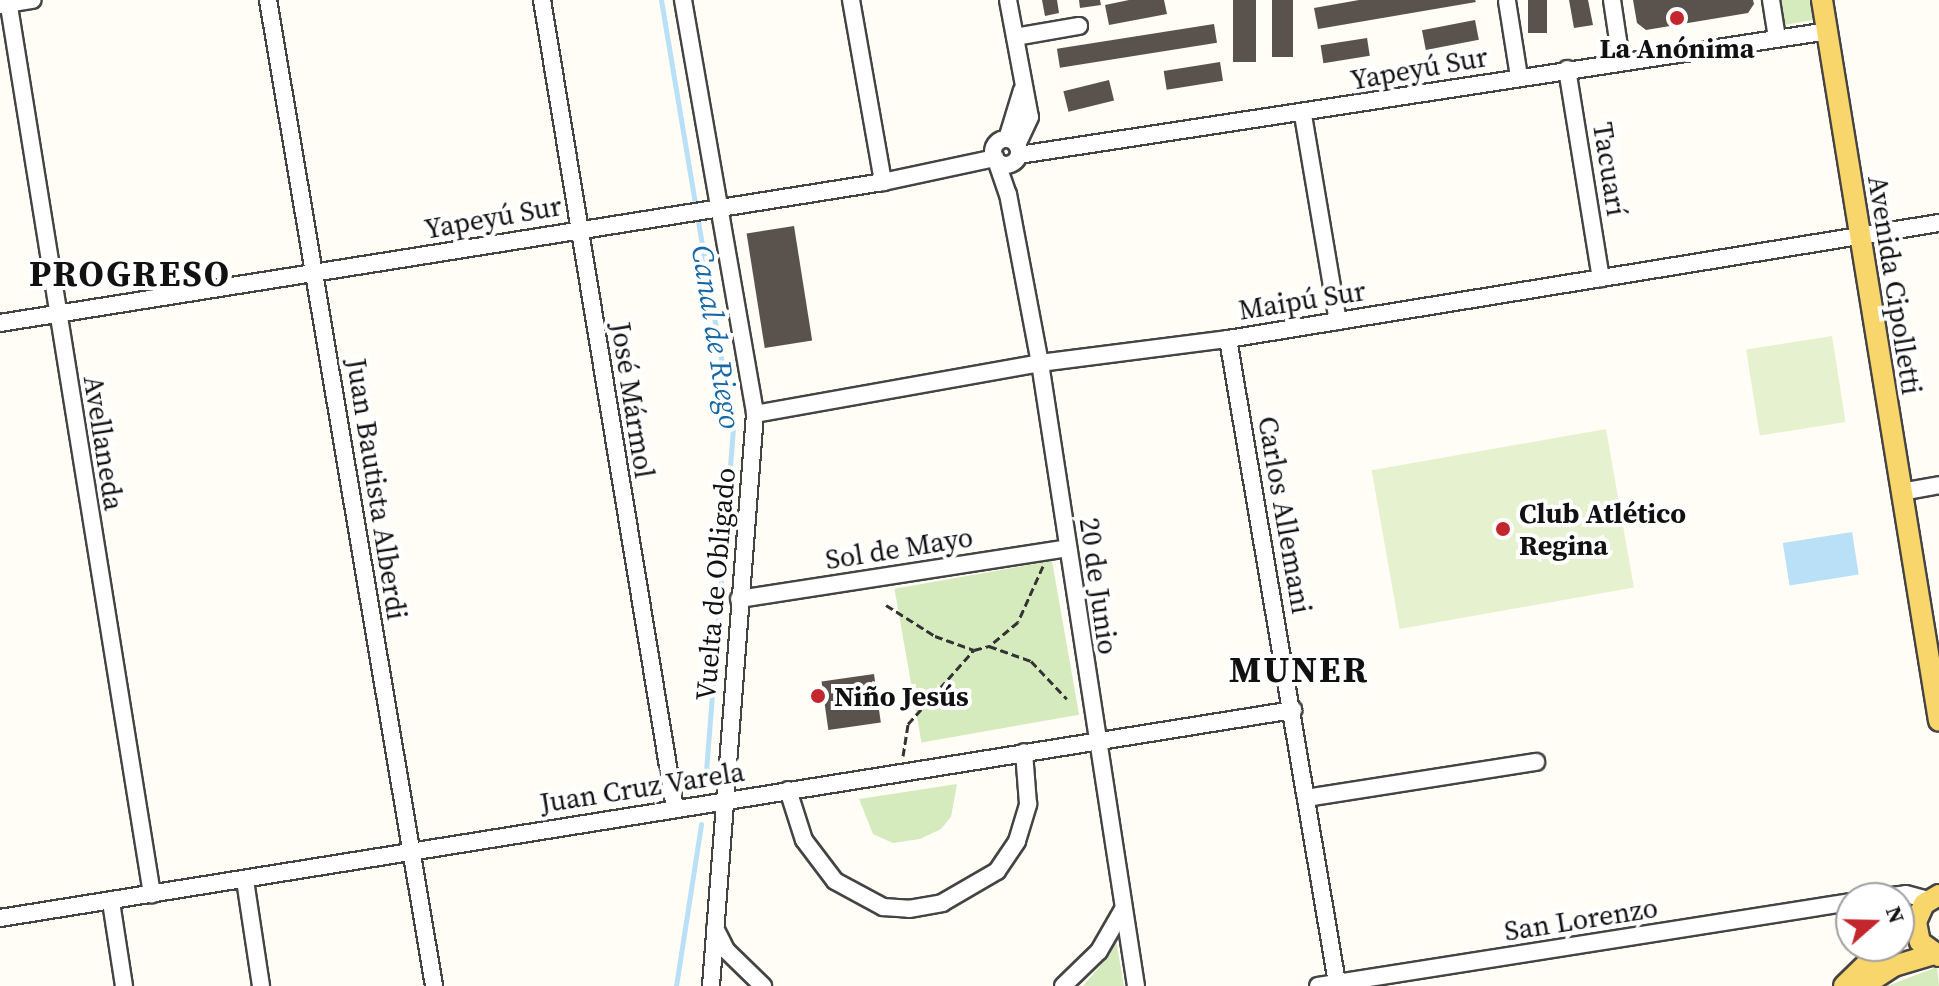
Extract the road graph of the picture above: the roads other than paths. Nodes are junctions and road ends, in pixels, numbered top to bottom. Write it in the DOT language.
graph roads {
  1 [pos="33,0"];
  2 [pos="268,0"];
  3 [pos="542,0"];
  4 [pos="683,0"];
  5 [pos="851,0"];
  6 [pos="1008,0"];
  7 [pos="1612,0"];
  8 [pos="1771,0"];
  9 [pos="1822,0"];
  10 [pos="1507,1"];
  11 [pos="5,3"];
  12 [pos="1079,26"];
  13 [pos="1828,31"];
  14 [pos="1015,37"];
  15 [pos="1777,38"];
  16 [pos="1621,60"];
  17 [pos="1567,69"];
  18 [pos="1519,77"];
  19 [pos="1303,115"];
  20 [pos="1015,150"];
  21 [pos="996,159"];
  22 [pos="883,182"];
  23 [pos="1008,194"];
  24 [pos="712,207"];
  25 [pos="1939,223"];
  26 [pos="578,228"];
  27 [pos="1858,236"];
  28 [pos="316,274"];
  29 [pos="1601,278"];
  30 [pos="56,313"];
  31 [pos="1338,321"];
  32 [pos="0,323"];
  33 [pos="1228,339"];
  34 [pos="1040,363"];
  35 [pos="755,414"];
  36 [pos="1939,485"];
  37 [pos="1901,492"];
  38 [pos="1068,548"];
  39 [pos="739,599"];
  40 [pos="1936,685"];
  41 [pos="1293,710"];
  42 [pos="1939,721"];
  43 [pos="1095,741"];
  44 [pos="1024,752"];
  45 [pos="1536,762"];
  46 [pos="788,790"];
  47 [pos="1306,798"];
  48 [pos="724,801"];
  49 [pos="675,809"];
  50 [pos="410,850"];
  51 [pos="245,880"];
  52 [pos="152,894"];
  53 [pos="1934,898"];
  54 [pos="111,902"];
  55 [pos="1835,905"];
  56 [pos="1122,911"];
  57 [pos="1915,916"];
  58 [pos="0,918"];
  59 [pos="714,926"];
  60 [pos="1936,955"];
  61 [pos="1869,962"];
  62 [pos="1445,967"];
  63 [pos="1337,983"];
  64 [pos="124,986"];
  65 [pos="261,986"];
  66 [pos="434,986"];
  67 [pos="711,986"];
  68 [pos="763,986"];
  69 [pos="1063,986"];
  70 [pos="1136,986"];
  71 [pos="1318,986"];
  72 [pos="1449,986"];
  73 [pos="1844,986"];
  74 [pos="1863,986"];
  1 -- 11 [label="street"];
  2 -- 28 [label="street, Juan Bautista Alberdi"];
  3 -- 26 [label="street, José Mármol"];
  4 -- 24 [label="street, Vuelta de Obligado"];
  5 -- 22 [label="street"];
  6 -- 14 [label="street, 20 de Junio"];
  7 -- 16 [label="street"];
  8 -- 15 [label="street"];
  9 -- 13 [label="main road, Avenida Cipolletti"];
  10 -- 18 [label="street"];
  11 -- 30 [label="street, Avellaneda"];
  12 -- 14 [label="street"];
  13 -- 15 [label="street, Yapeyú Sur"];
  13 -- 27 [label="main road, Avenida Cipolletti"];
  14 -- 20 [label="street, 20 de Junio"];
  15 -- 16 [label="street, Yapeyú Sur"];
  16 -- 17 [label="street, Yapeyú Sur"];
  17 -- 18 [label="street, Yapeyú Sur"];
  17 -- 29 [label="street, Tacuarí"];
  18 -- 19 [label="street, Yapeyú Sur"];
  19 -- 20 [label="street, Yapeyú Sur"];
  19 -- 31 [label="street"];
  20 -- 21 [label="street, Yapeyú Sur"];
  20 -- 21 [label="street"];
  20 -- 23 [label="street, 20 de Junio"];
  21 -- 22 [label="street, Yapeyú Sur"];
  21 -- 23 [label="street, 20 de Junio"];
  22 -- 24 [label="street, Yapeyú Sur"];
  23 -- 34 [label="street, 20 de Junio"];
  24 -- 26 [label="street, Yapeyú Sur"];
  24 -- 35 [label="street, Vuelta de Obligado"];
  25 -- 27 [label="street, Maipú Sur"];
  26 -- 28 [label="street, Yapeyú Sur"];
  26 -- 49 [label="street, José Mármol"];
  27 -- 29 [label="street, Maipú Sur"];
  27 -- 37 [label="main road, Avenida Cipolletti"];
  28 -- 30 [label="street, Yapeyú Sur"];
  28 -- 50 [label="street, Juan Bautista Alberdi"];
  29 -- 31 [label="street, Maipú Sur"];
  30 -- 32 [label="street, Yapeyú Sur"];
  30 -- 52 [label="street, Avellaneda"];
  31 -- 33 [label="street, Maipú Sur"];
  33 -- 34 [label="street, Maipú Sur"];
  33 -- 41 [label="street, Carlos Allemani"];
  34 -- 35 [label="street, Maipú Sur"];
  34 -- 38 [label="street, 20 de Junio"];
  35 -- 39 [label="street, Vuelta de Obligado"];
  36 -- 37 [label="street"];
  37 -- 40 [label="main road, Avenida Cipolletti"];
  38 -- 39 [label="street, Sol de Mayo"];
  38 -- 43 [label="street, 20 de Junio"];
  39 -- 48 [label="street, Vuelta de Obligado"];
  40 -- 42 [label="main road, Avenida Cipolletti"];
  41 -- 43 [label="street, Juan Cruz Varela"];
  41 -- 47 [label="street, Carlos Allemani"];
  43 -- 44 [label="street, Juan Cruz Varela"];
  43 -- 56 [label="street, 20 de Junio"];
  44 -- 46 [label="street, Juan Cruz Varela"];
  44 -- 46 [label="street"];
  45 -- 47 [label="street"];
  46 -- 48 [label="street, Juan Cruz Varela"];
  47 -- 63 [label="street, Carlos Allemani"];
  48 -- 49 [label="street, Juan Cruz Varela"];
  48 -- 59 [label="street, Vuelta de Obligado"];
  49 -- 50 [label="street, Juan Cruz Varela"];
  50 -- 51 [label="street, Juan Cruz Varela"];
  50 -- 66 [label="street, Juan Bautista Alberdi"];
  51 -- 52 [label="street, Juan Cruz Varela"];
  51 -- 65 [label="street"];
  52 -- 54 [label="street, Juan Cruz Varela"];
  53 -- 57 [label="main road"];
  53 -- 60 [label="main road"];
  54 -- 58 [label="street, Juan Cruz Varela"];
  54 -- 64 [label="street"];
  55 -- 62 [label="street, San Lorenzo"];
  56 -- 69 [label="street"];
  56 -- 70 [label="street, 20 de Junio"];
  59 -- 67 [label="street, Vuelta de Obligado"];
  59 -- 68 [label="street"];
  60 -- 74 [label="main road"];
  61 -- 73 [label="main road"];
  62 -- 63 [label="street, San Lorenzo"];
  62 -- 72 [label="street"];
  63 -- 71 [label="street, San Lorenzo"];
}
